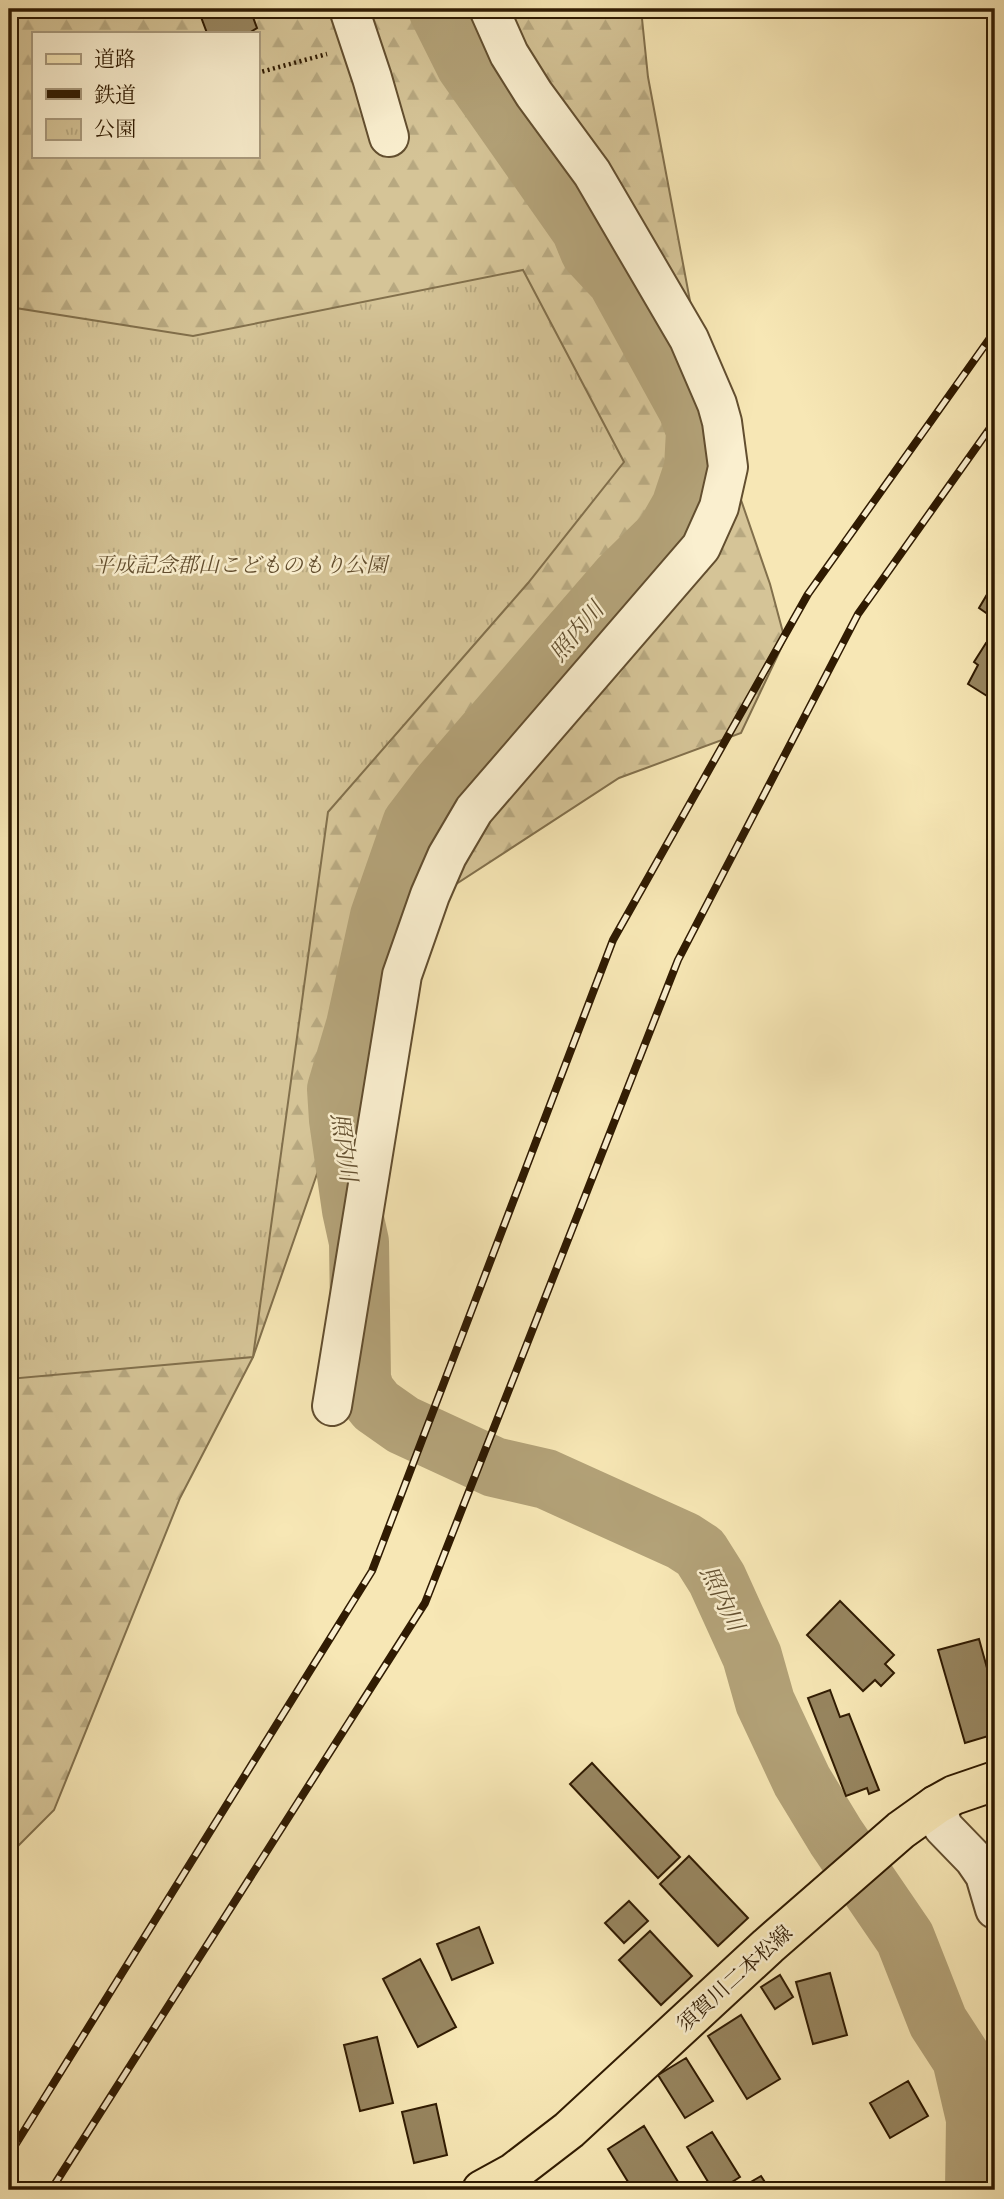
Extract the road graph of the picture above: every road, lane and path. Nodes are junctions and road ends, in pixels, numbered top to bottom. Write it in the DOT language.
graph roads {
  1 [pos="349,9"];
  2 [pos="489,9"];
  3 [pos="362,45"];
  4 [pos="259,72"];
  5 [pos="389,137"];
  6 [pos="332,1406"];
  7 [pos="995,1781"];
  8 [pos="936,1805"];
  9 [pos="995,1909"];
  10 [pos="482,2190"];
  1 -- 3 [label="street"];
  2 -- 6 [label="street"];
  3 -- 4 [label="path"];
  3 -- 5 [label="street"];
  7 -- 8 [label="main road, 須賀川二本松線"];
  8 -- 9 [label="street"];
  8 -- 10 [label="main road, 須賀川二本松線"];
}
